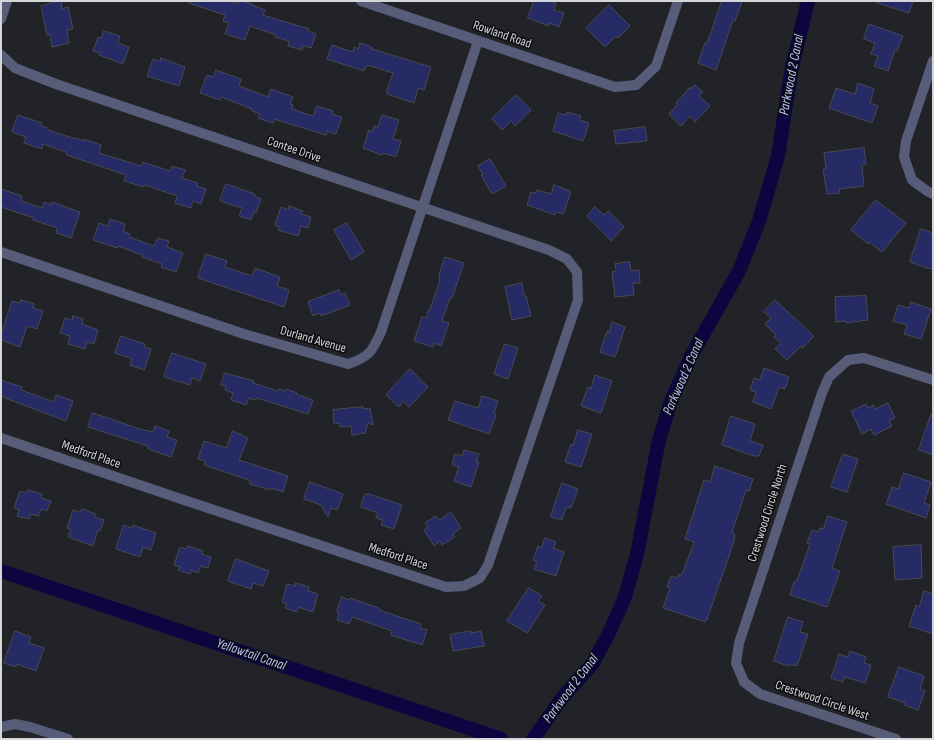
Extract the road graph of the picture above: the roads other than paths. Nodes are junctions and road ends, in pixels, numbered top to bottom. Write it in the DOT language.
graph roads {
  1 [pos="7,1"];
  2 [pos="360,1"];
  3 [pos="678,1"];
  4 [pos="1,19"];
  5 [pos="478,41"];
  6 [pos="1,55"];
  7 [pos="933,61"];
  8 [pos="933,194"];
  9 [pos="423,207"];
  10 [pos="1,252"];
  11 [pos="577,272"];
  12 [pos="933,380"];
  13 [pos="1,438"];
  14 [pos="744,682"];
  15 [pos="1,727"];
  16 [pos="68,739"];
  17 [pos="896,739"];
  1 -- 4 [label="street"];
  2 -- 5 [label="street, Rowland Road"];
  3 -- 5 [label="street, Rowland Road"];
  5 -- 9 [label="street, Durland Avenue"];
  6 -- 9 [label="street, Contee Drive"];
  7 -- 8 [label="street"];
  9 -- 10 [label="street, Durland Avenue"];
  9 -- 11 [label="street, Contee Drive"];
  11 -- 13 [label="street, Medford Place"];
  12 -- 14 [label="street, Crestwood Circle North"];
  14 -- 17 [label="street, Crestwood Circle West"];
  15 -- 16 [label="street"];
}
